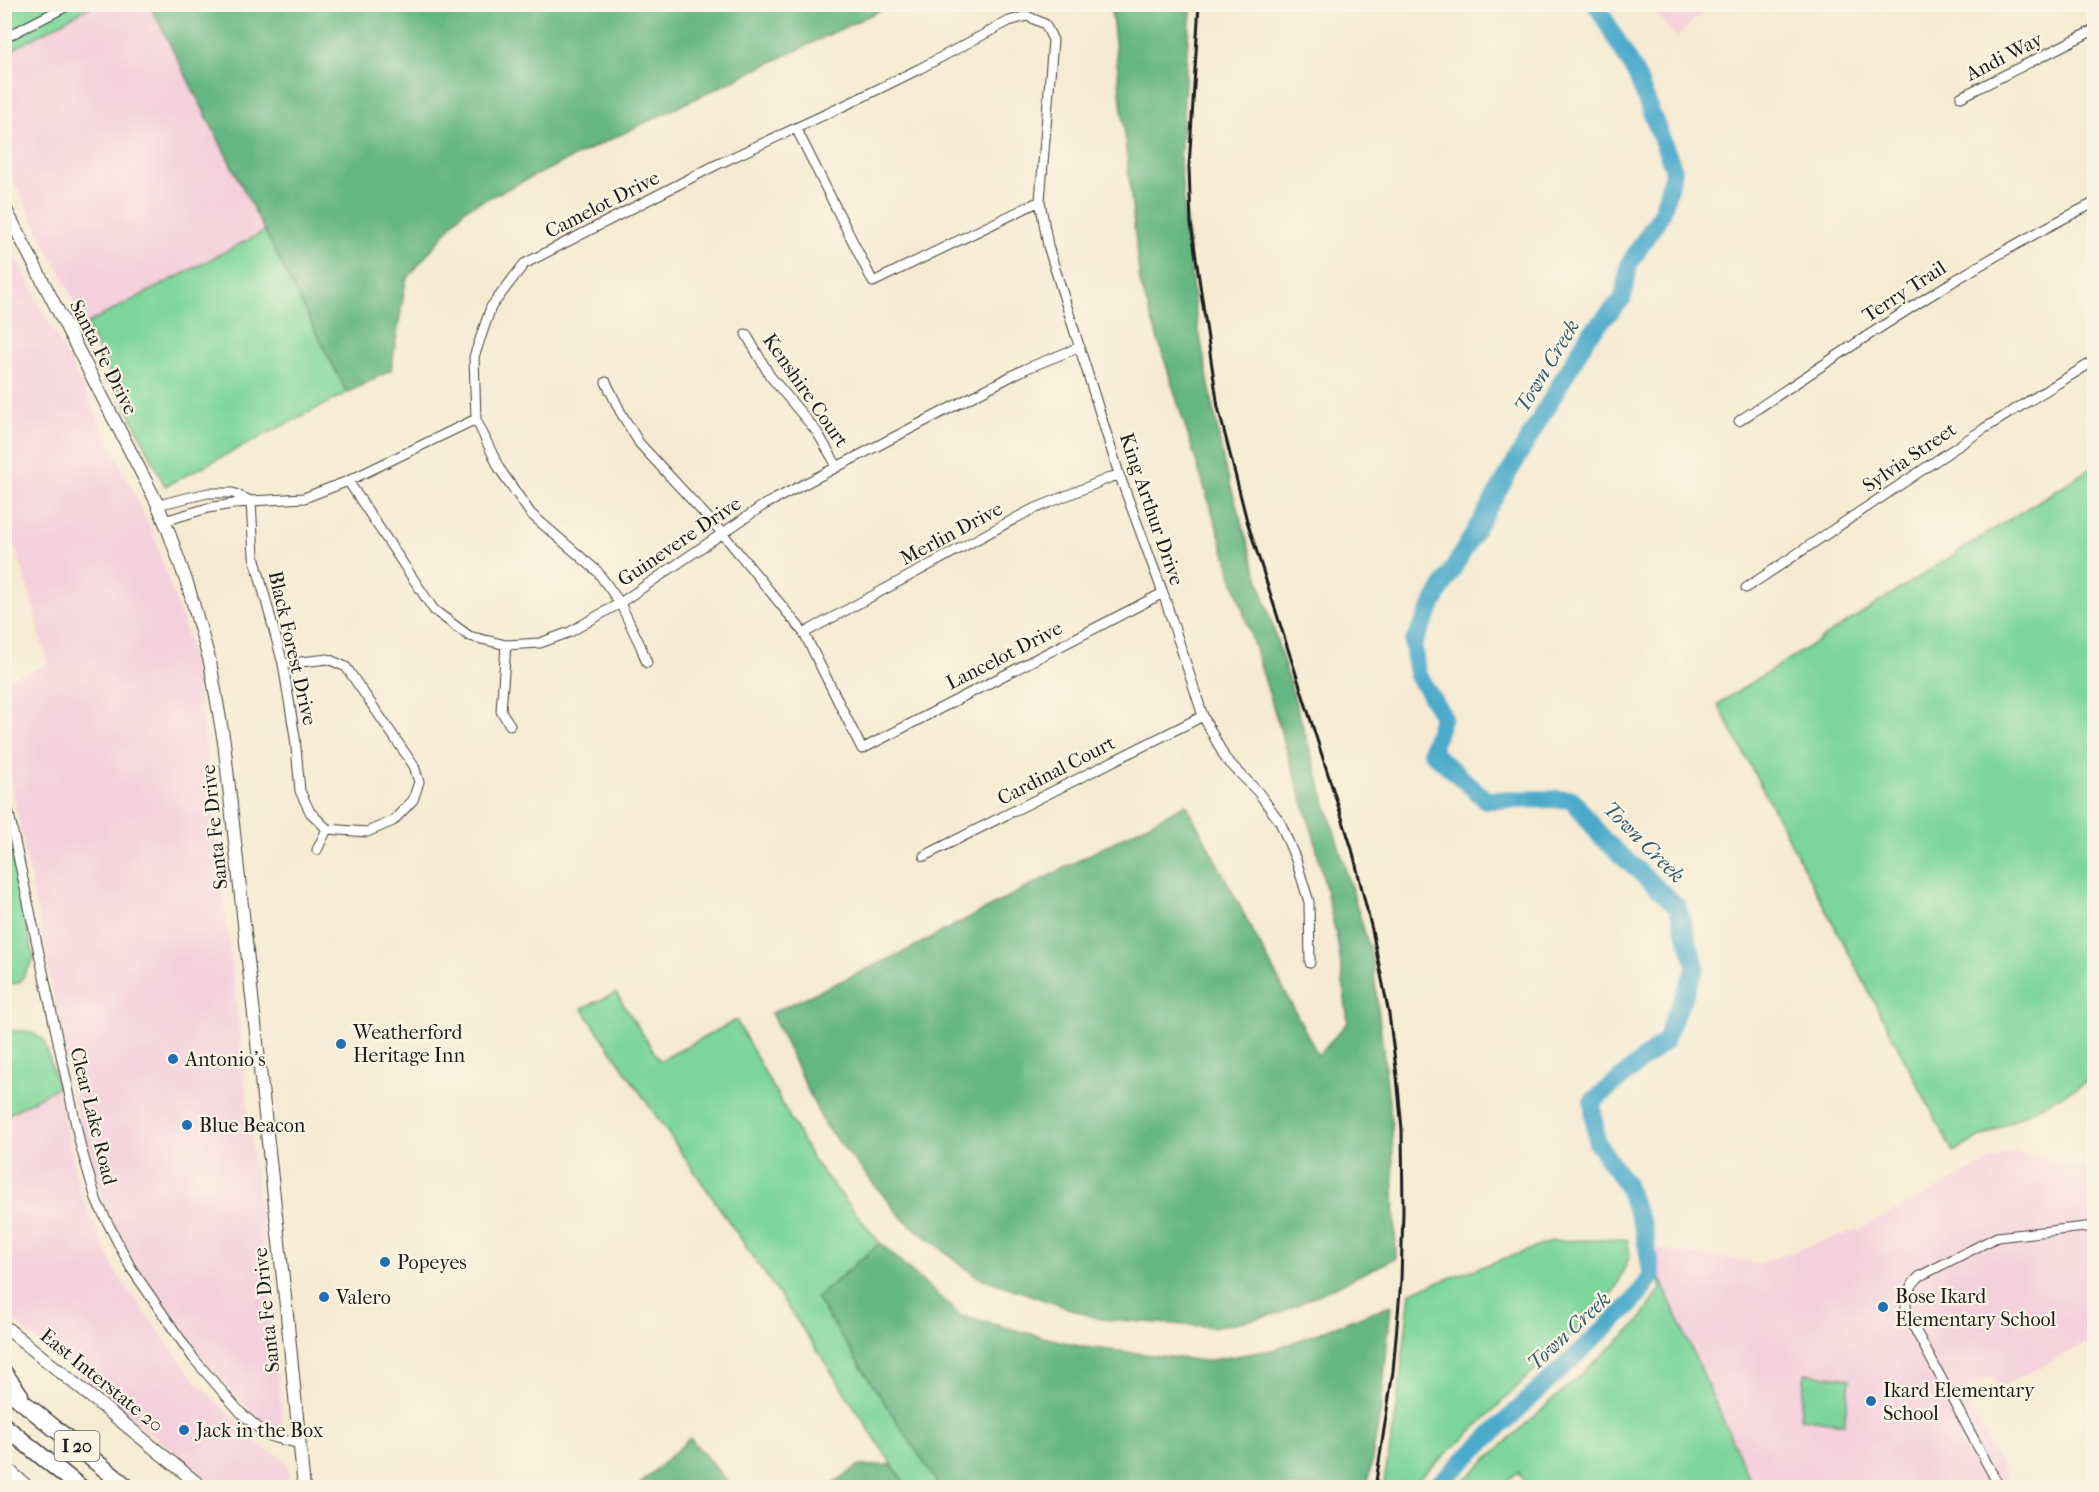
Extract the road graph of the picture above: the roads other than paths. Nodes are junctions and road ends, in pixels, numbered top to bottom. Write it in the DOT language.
graph roads {
  1 [pos="71,4"];
  2 [pos="2094,30"];
  3 [pos="4,38"];
  4 [pos="1053,40"];
  5 [pos="1961,98"];
  6 [pos="796,128"];
  7 [pos="1040,201"];
  8 [pos="2094,203"];
  9 [pos="4,206"];
  10 [pos="746,334"];
  11 [pos="1080,347"];
  12 [pos="2094,361"];
  13 [pos="606,382"];
  14 [pos="476,419"];
  15 [pos="1739,421"];
  16 [pos="837,466"];
  17 [pos="1119,474"];
  18 [pos="348,481"];
  19 [pos="251,501"];
  20 [pos="157,505"];
  21 [pos="164,521"];
  22 [pos="723,534"];
  23 [pos="1746,588"];
  24 [pos="1163,593"];
  25 [pos="620,603"];
  26 [pos="804,633"];
  27 [pos="506,645"];
  28 [pos="647,663"];
  29 [pos="283,664"];
  30 [pos="1203,716"];
  31 [pos="510,725"];
  32 [pos="4,791"];
  33 [pos="327,829"];
  34 [pos="317,850"];
  35 [pos="924,856"];
  36 [pos="1310,963"];
  37 [pos="2094,1226"];
  38 [pos="4,1326"];
  39 [pos="4,1373"];
  40 [pos="4,1388"];
  41 [pos="27,1406"];
  42 [pos="4,1426"];
  43 [pos="300,1444"];
  44 [pos="4,1466"];
  45 [pos="302,1472"];
  46 [pos="28,1488"];
  47 [pos="81,1488"];
  48 [pos="128,1488"];
  49 [pos="203,1488"];
  50 [pos="293,1488"];
  51 [pos="304,1488"];
  52 [pos="2000,1488"];
  1 -- 3 [label="street"];
  2 -- 5 [label="street, Andi Way"];
  4 -- 6 [label="street, Camelot Drive"];
  4 -- 7 [label="street, King Arthur Drive"];
  6 -- 7 [label="street"];
  6 -- 14 [label="street, Camelot Drive"];
  7 -- 11 [label="street, King Arthur Drive"];
  8 -- 15 [label="street, Terry Trail"];
  9 -- 20 [label="main road, Santa Fe Drive"];
  10 -- 16 [label="street, Kenshire Court"];
  11 -- 16 [label="street, Guinevere Drive"];
  11 -- 17 [label="street, King Arthur Drive"];
  12 -- 23 [label="street, Sylvia Street"];
  13 -- 22 [label="street"];
  14 -- 18 [label="street"];
  14 -- 25 [label="street, Camelot Drive"];
  16 -- 22 [label="street, Guinevere Drive"];
  17 -- 24 [label="street, King Arthur Drive"];
  17 -- 26 [label="street, Merlin Drive"];
  18 -- 19 [label="street"];
  18 -- 27 [label="street, Guinevere Drive"];
  19 -- 20 [label="street"];
  19 -- 21 [label="street"];
  19 -- 29 [label="street, Black Forest Drive"];
  20 -- 21 [label="main road, Santa Fe Drive"];
  21 -- 43 [label="main road, Santa Fe Drive"];
  22 -- 25 [label="street, Guinevere Drive"];
  22 -- 26 [label="street"];
  24 -- 26 [label="street, Lancelot Drive"];
  24 -- 30 [label="street, King Arthur Drive"];
  25 -- 27 [label="street, Guinevere Drive"];
  25 -- 28 [label="street, Camelot Drive"];
  27 -- 31 [label="street"];
  29 -- 33 [label="street, Black Forest Drive"];
  29 -- 33 [label="street"];
  30 -- 35 [label="street, Cardinal Court"];
  30 -- 36 [label="street, King Arthur Drive"];
  32 -- 43 [label="street, Clear Lake Road"];
  33 -- 34 [label="street"];
  37 -- 52 [label="street"];
  38 -- 49 [label="main road, East Interstate 20"];
  39 -- 41 [label="highway"];
  40 -- 41 [label="highway, I 20"];
  41 -- 48 [label="highway, I 20"];
  42 -- 47 [label="highway, I 20"];
  43 -- 45 [label="main road, Santa Fe Drive"];
  44 -- 46 [label="main road"];
  45 -- 50 [label="main road"];
  45 -- 51 [label="main road, Santa Fe Drive"];
}
